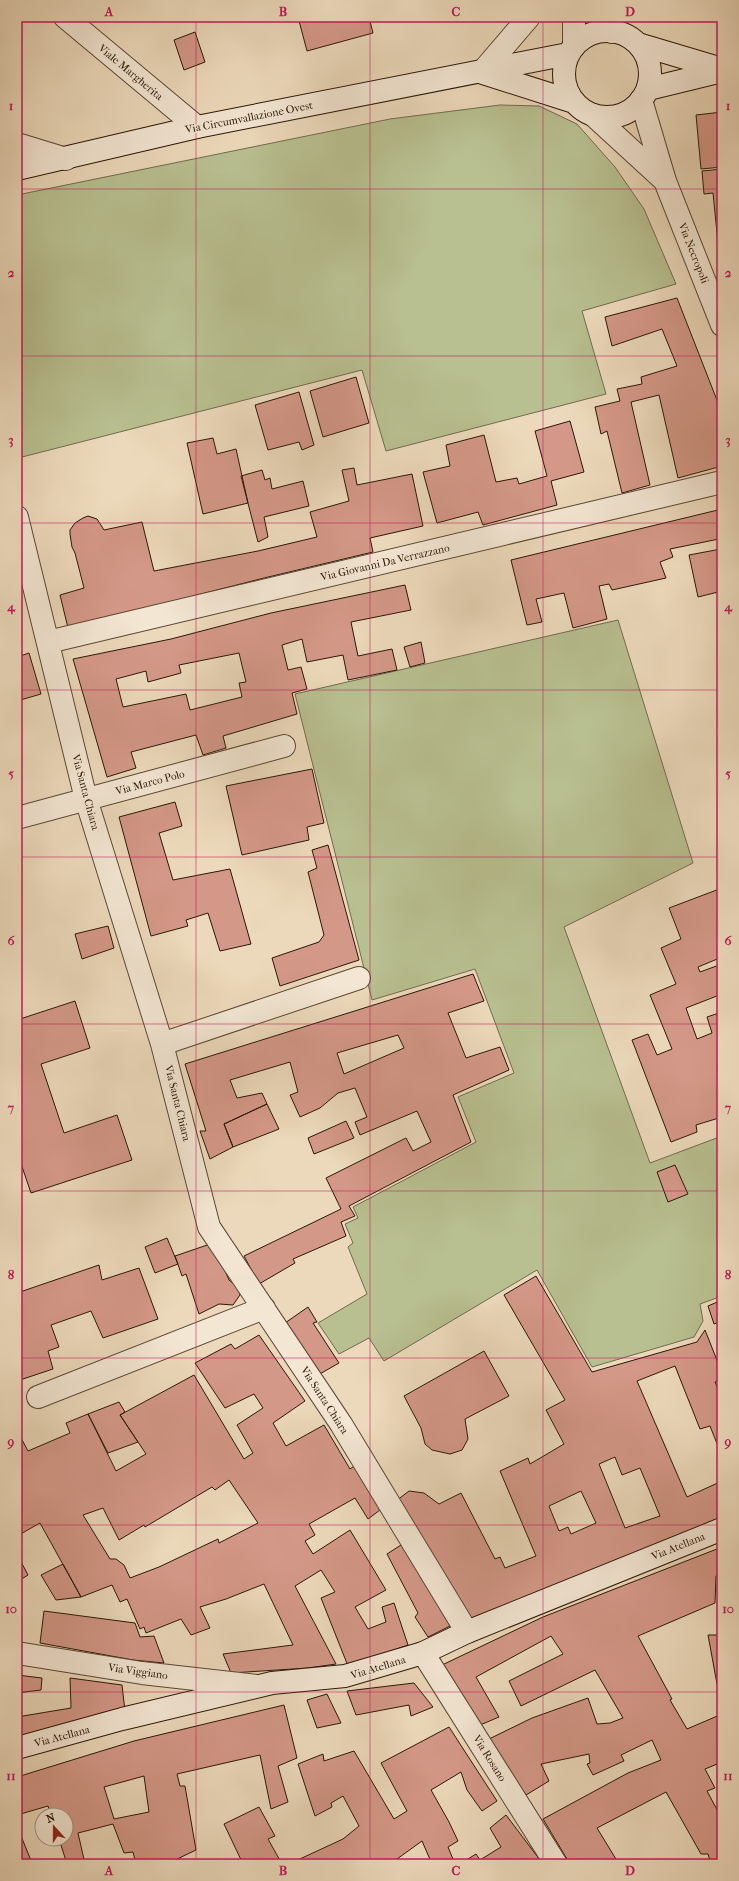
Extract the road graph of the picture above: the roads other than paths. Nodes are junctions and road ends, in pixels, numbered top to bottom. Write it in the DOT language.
graph roads {
  1 [pos="65,17"];
  2 [pos="529,17"];
  3 [pos="574,17"];
  4 [pos="608,24"];
  5 [pos="638,44"];
  6 [pos="571,50"];
  7 [pos="722,70"];
  8 [pos="482,72"];
  9 [pos="644,94"];
  10 [pos="574,102"];
  11 [pos="593,115"];
  12 [pos="197,127"];
  13 [pos="17,144"];
  14 [pos="66,159"];
  15 [pos="17,169"];
  16 [pos="665,181"];
  17 [pos="722,325"];
  18 [pos="722,482"];
  19 [pos="17,516"];
  20 [pos="48,642"];
  21 [pos="284,746"];
  22 [pos="86,799"];
  23 [pos="17,818"];
  24 [pos="359,978"];
  25 [pos="162,1044"];
  26 [pos="264,1308"];
  27 [pos="38,1397"];
  28 [pos="722,1529"];
  29 [pos="467,1632"];
  30 [pos="17,1653"];
  31 [pos="423,1653"];
  32 [pos="260,1686"];
  33 [pos="17,1748"];
  34 [pos="556,1864"];
  1 -- 12 [label="street, Viale Margherita"];
  2 -- 8 [label="street"];
  3 -- 6 [label="street"];
  4 -- 5 [label="street"];
  4 -- 6 [label="street"];
  5 -- 7 [label="street"];
  5 -- 9 [label="street"];
  6 -- 8 [label="street, Via Circumvallazione Ovest"];
  6 -- 10 [label="street"];
  7 -- 9 [label="street"];
  8 -- 10 [label="street, Via Circumvallazione Ovest"];
  8 -- 12 [label="street, Via Circumvallazione Ovest"];
  9 -- 11 [label="street"];
  9 -- 16 [label="street, Via Necropoli"];
  10 -- 11 [label="street"];
  11 -- 16 [label="street, Via Necropoli"];
  12 -- 14 [label="street, Via Circumvallazione Ovest"];
  13 -- 14 [label="street"];
  14 -- 15 [label="street, Via Circumvallazione Ovest"];
  16 -- 17 [label="street, Via Necropoli"];
  18 -- 20 [label="street, Via Giovanni Da Verrazzano"];
  19 -- 20 [label="street, Via Santa Chiara"];
  20 -- 22 [label="street, Via Santa Chiara"];
  21 -- 22 [label="street, Via Marco Polo"];
  22 -- 23 [label="street, Via Marco Polo"];
  22 -- 25 [label="street, Via Santa Chiara"];
  24 -- 25 [label="street"];
  25 -- 26 [label="street, Via Santa Chiara"];
  26 -- 27 [label="street"];
  26 -- 29 [label="street, Via Santa Chiara"];
  28 -- 29 [label="street, Via Atellana"];
  29 -- 31 [label="street, Via Atellana"];
  30 -- 32 [label="street, Via Viggiano"];
  31 -- 32 [label="street, Via Atellana"];
  31 -- 34 [label="street, Via Rosano"];
  32 -- 33 [label="street, Via Atellana"];
}
